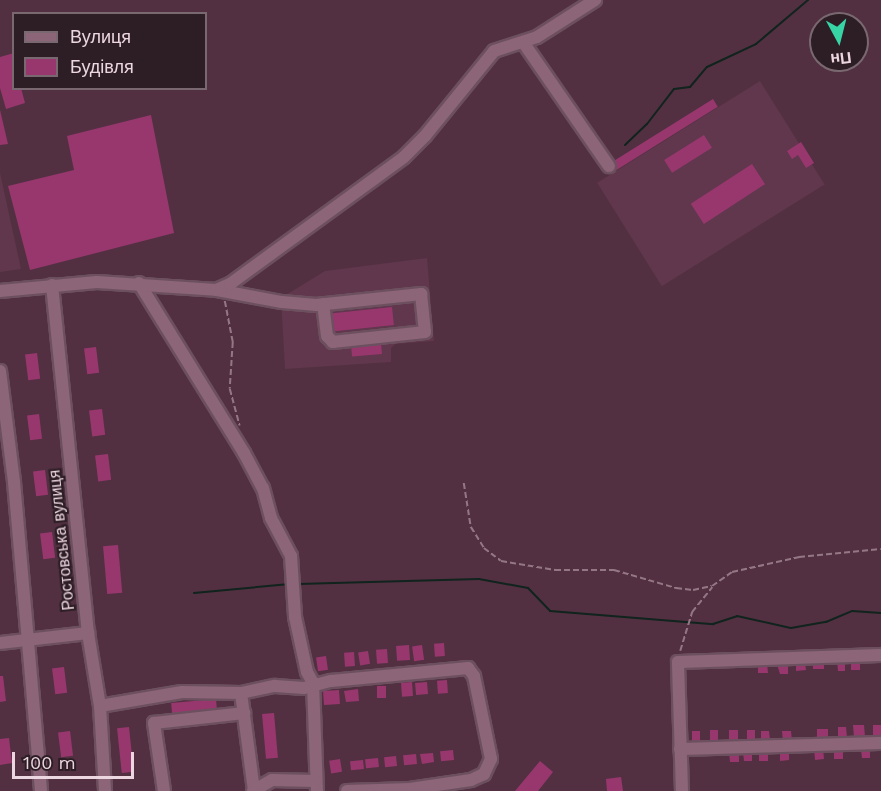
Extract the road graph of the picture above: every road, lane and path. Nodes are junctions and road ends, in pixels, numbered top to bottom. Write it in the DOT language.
graph roads {
  1 [pos="595,0"];
  2 [pos="522,42"];
  3 [pos="609,166"];
  4 [pos="139,283"];
  5 [pos="52,285"];
  6 [pos="219,290"];
  7 [pos="0,291"];
  8 [pos="323,304"];
  9 [pos="0,371"];
  10 [pos="240,430"];
  11 [pos="464,483"];
  12 [pos="881,549"];
  13 [pos="712,586"];
  14 [pos="88,633"];
  15 [pos="27,640"];
  16 [pos="0,643"];
  17 [pos="881,655"];
  18 [pos="678,662"];
  19 [pos="313,683"];
  20 [pos="241,693"];
  21 [pos="100,706"];
  22 [pos="244,714"];
  23 [pos="881,743"];
  24 [pos="680,749"];
  25 [pos="316,786"];
  26 [pos="41,791"];
  27 [pos="105,791"];
  28 [pos="164,791"];
  29 [pos="254,791"];
  30 [pos="347,791"];
  31 [pos="682,791"];
  1 -- 2 [label="street"];
  2 -- 3 [label="street"];
  2 -- 6 [label="street"];
  4 -- 5 [label="street"];
  4 -- 6 [label="street"];
  4 -- 19 [label="street"];
  5 -- 7 [label="street"];
  5 -- 14 [label="street, Ростовська вулиця"];
  6 -- 8 [label="street"];
  6 -- 10 [label="path"];
  8 -- 8 [label="street"];
  9 -- 15 [label="street"];
  11 -- 13 [label="path"];
  12 -- 13 [label="path"];
  13 -- 18 [label="path"];
  14 -- 15 [label="street"];
  14 -- 21 [label="street, Ростовська вулиця"];
  15 -- 16 [label="street"];
  15 -- 26 [label="street"];
  17 -- 18 [label="street"];
  18 -- 24 [label="street"];
  19 -- 20 [label="street"];
  19 -- 25 [label="street"];
  19 -- 30 [label="street"];
  20 -- 21 [label="street"];
  20 -- 22 [label="street"];
  21 -- 27 [label="street, Ростовська вулиця"];
  22 -- 28 [label="street"];
  22 -- 29 [label="street"];
  23 -- 24 [label="street"];
  24 -- 31 [label="street"];
  25 -- 29 [label="street"];
}
